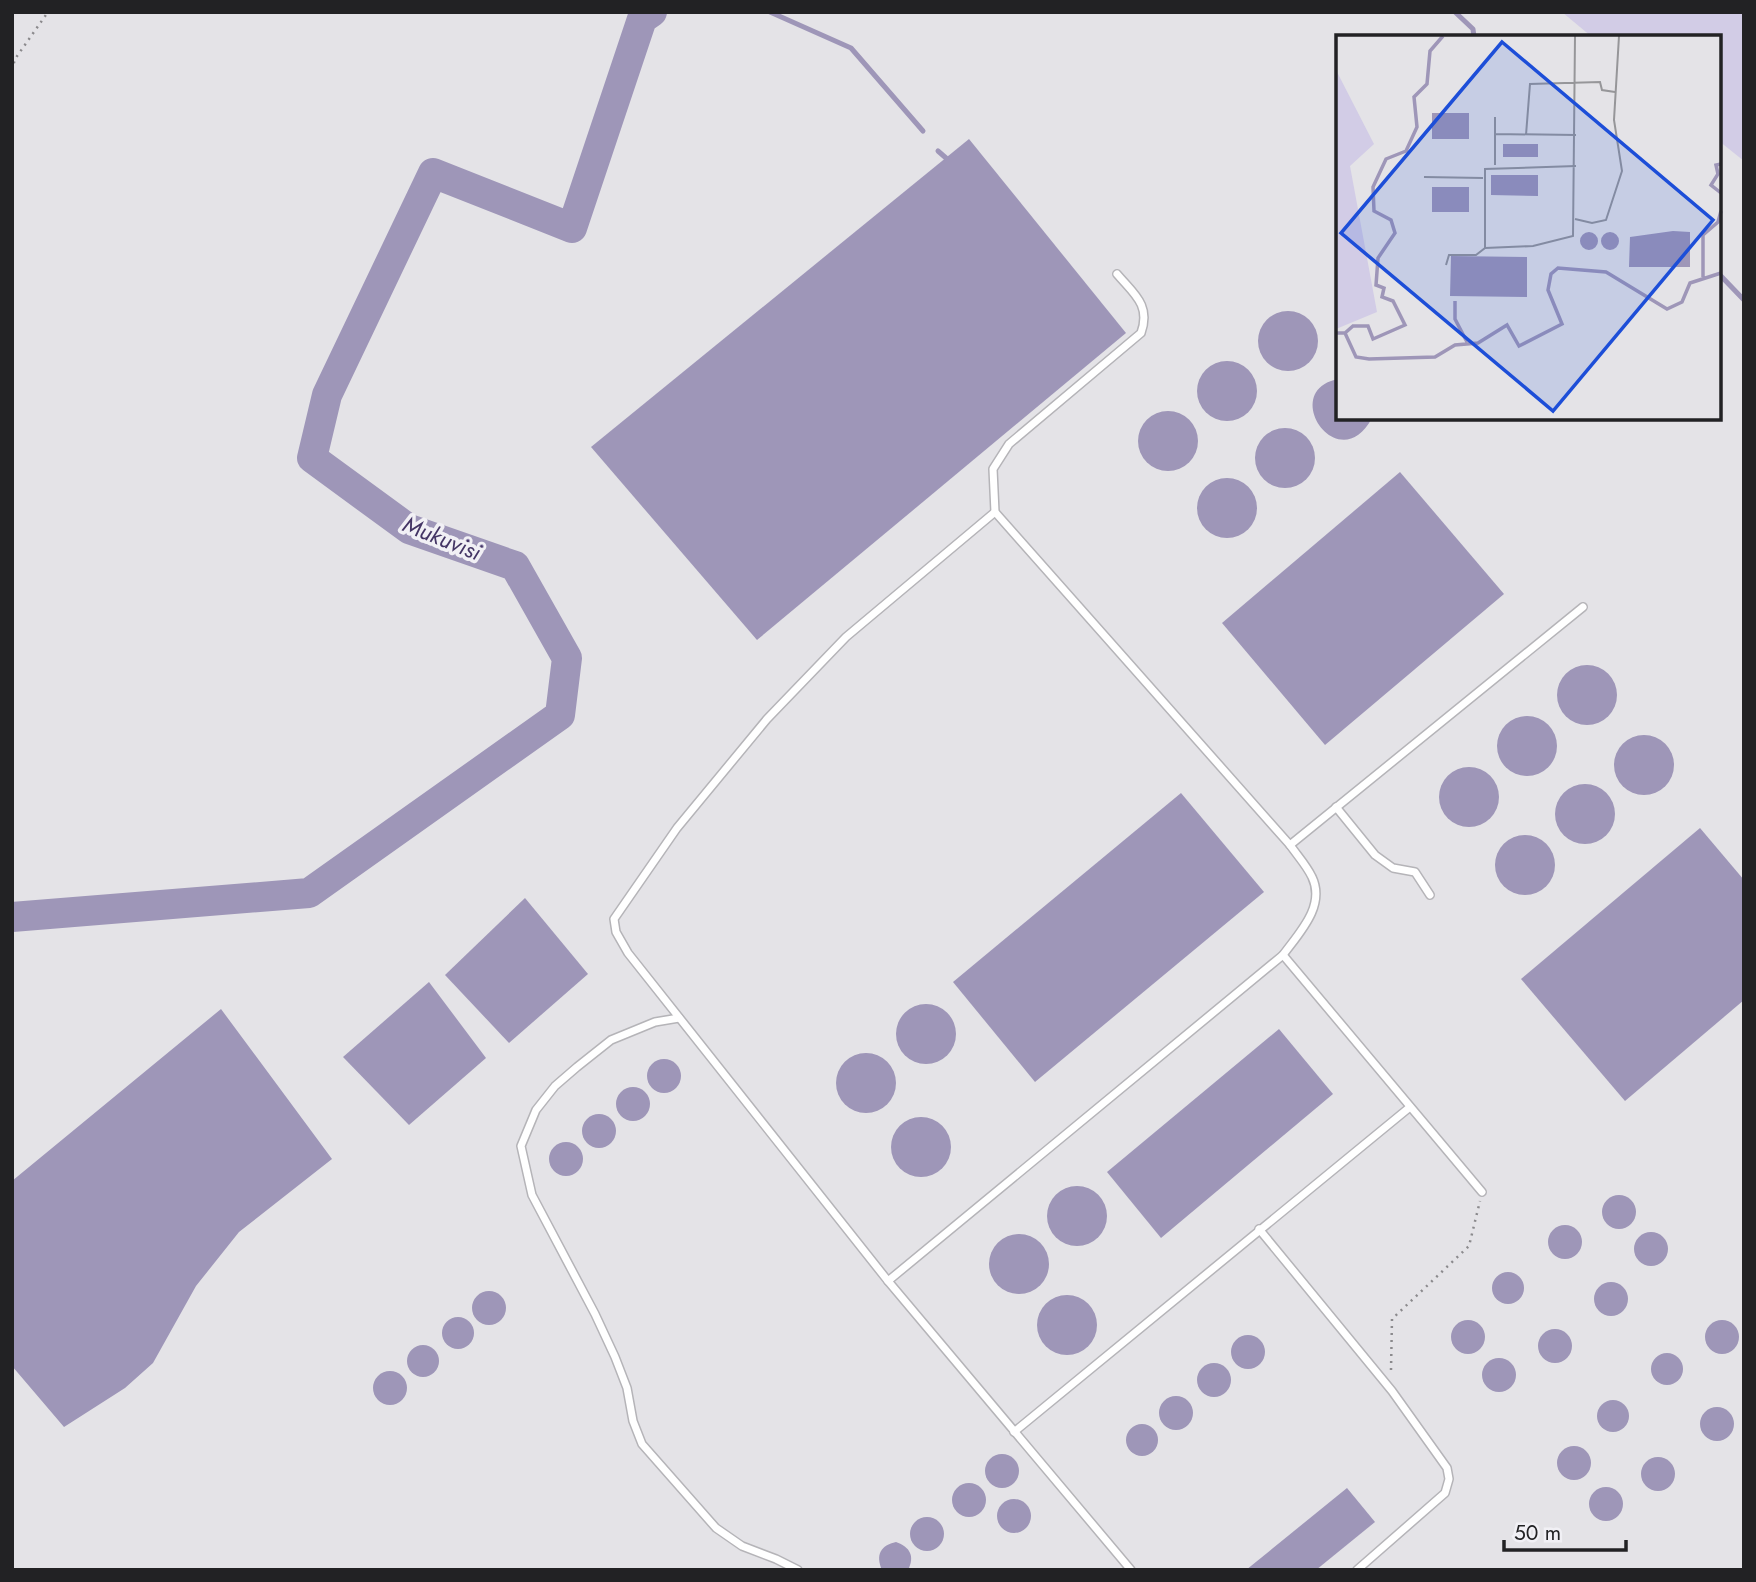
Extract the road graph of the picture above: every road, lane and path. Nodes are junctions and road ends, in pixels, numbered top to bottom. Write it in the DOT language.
graph roads {
  1 [pos="48,12"];
  2 [pos="12,71"];
  3 [pos="1116,274"];
  4 [pos="995,512"];
  5 [pos="1583,607"];
  6 [pos="1336,807"];
  7 [pos="1290,845"];
  8 [pos="1430,895"];
  9 [pos="1283,956"];
  10 [pos="679,1018"];
  11 [pos="1410,1107"];
  12 [pos="1482,1192"];
  13 [pos="1259,1229"];
  14 [pos="888,1281"];
  15 [pos="1392,1391"];
  16 [pos="1014,1432"];
  17 [pos="798,1570"];
  18 [pos="1131,1570"];
  19 [pos="1357,1570"];
  1 -- 2 [label="path"];
  3 -- 4 [label="lane"];
  4 -- 7 [label="lane"];
  4 -- 10 [label="lane"];
  5 -- 6 [label="lane"];
  6 -- 7 [label="lane"];
  6 -- 8 [label="lane"];
  7 -- 9 [label="lane"];
  9 -- 11 [label="lane"];
  9 -- 14 [label="lane"];
  10 -- 14 [label="lane"];
  10 -- 17 [label="lane"];
  11 -- 12 [label="lane"];
  11 -- 13 [label="lane"];
  12 -- 15 [label="path"];
  13 -- 15 [label="lane"];
  13 -- 16 [label="lane"];
  14 -- 16 [label="lane"];
  15 -- 19 [label="lane"];
  16 -- 18 [label="lane"];
}
